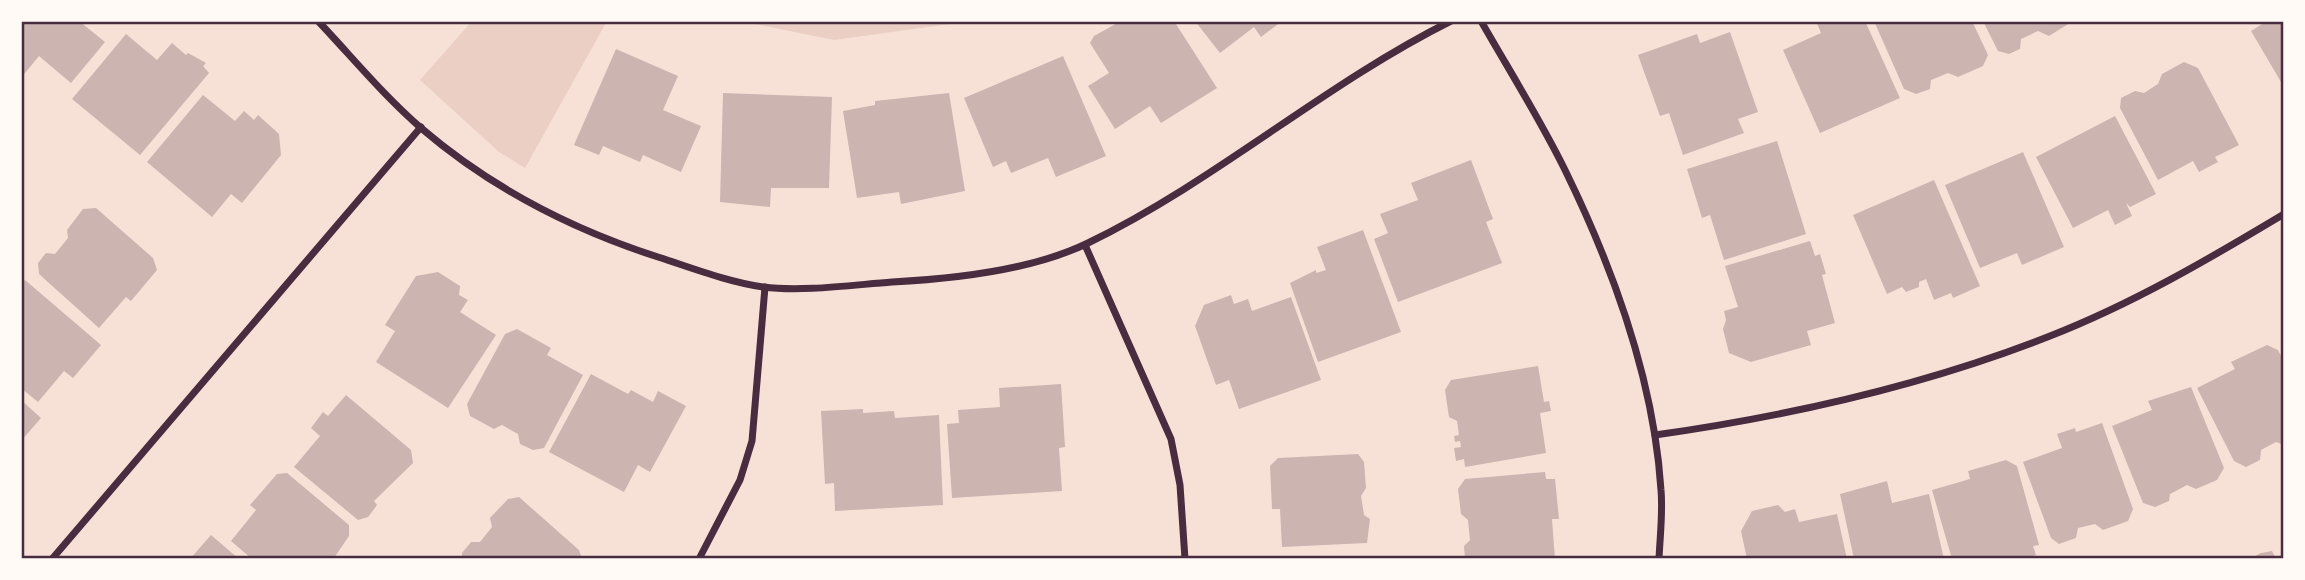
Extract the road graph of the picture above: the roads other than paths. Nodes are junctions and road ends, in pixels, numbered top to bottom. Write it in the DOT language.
graph roads {
  1 [pos="318,21"];
  2 [pos="1451,21"];
  3 [pos="1481,21"];
  4 [pos="421,127"];
  5 [pos="2284,214"];
  6 [pos="1085,245"];
  7 [pos="765,287"];
  8 [pos="1655,435"];
  9 [pos="52,559"];
  10 [pos="699,559"];
  11 [pos="1185,559"];
  12 [pos="1659,559"];
  1 -- 4 [label="street"];
  2 -- 6 [label="street"];
  3 -- 8 [label="street"];
  4 -- 7 [label="street"];
  4 -- 9 [label="street"];
  5 -- 8 [label="street"];
  6 -- 7 [label="street"];
  6 -- 11 [label="street"];
  7 -- 10 [label="street"];
  8 -- 12 [label="street"];
}
